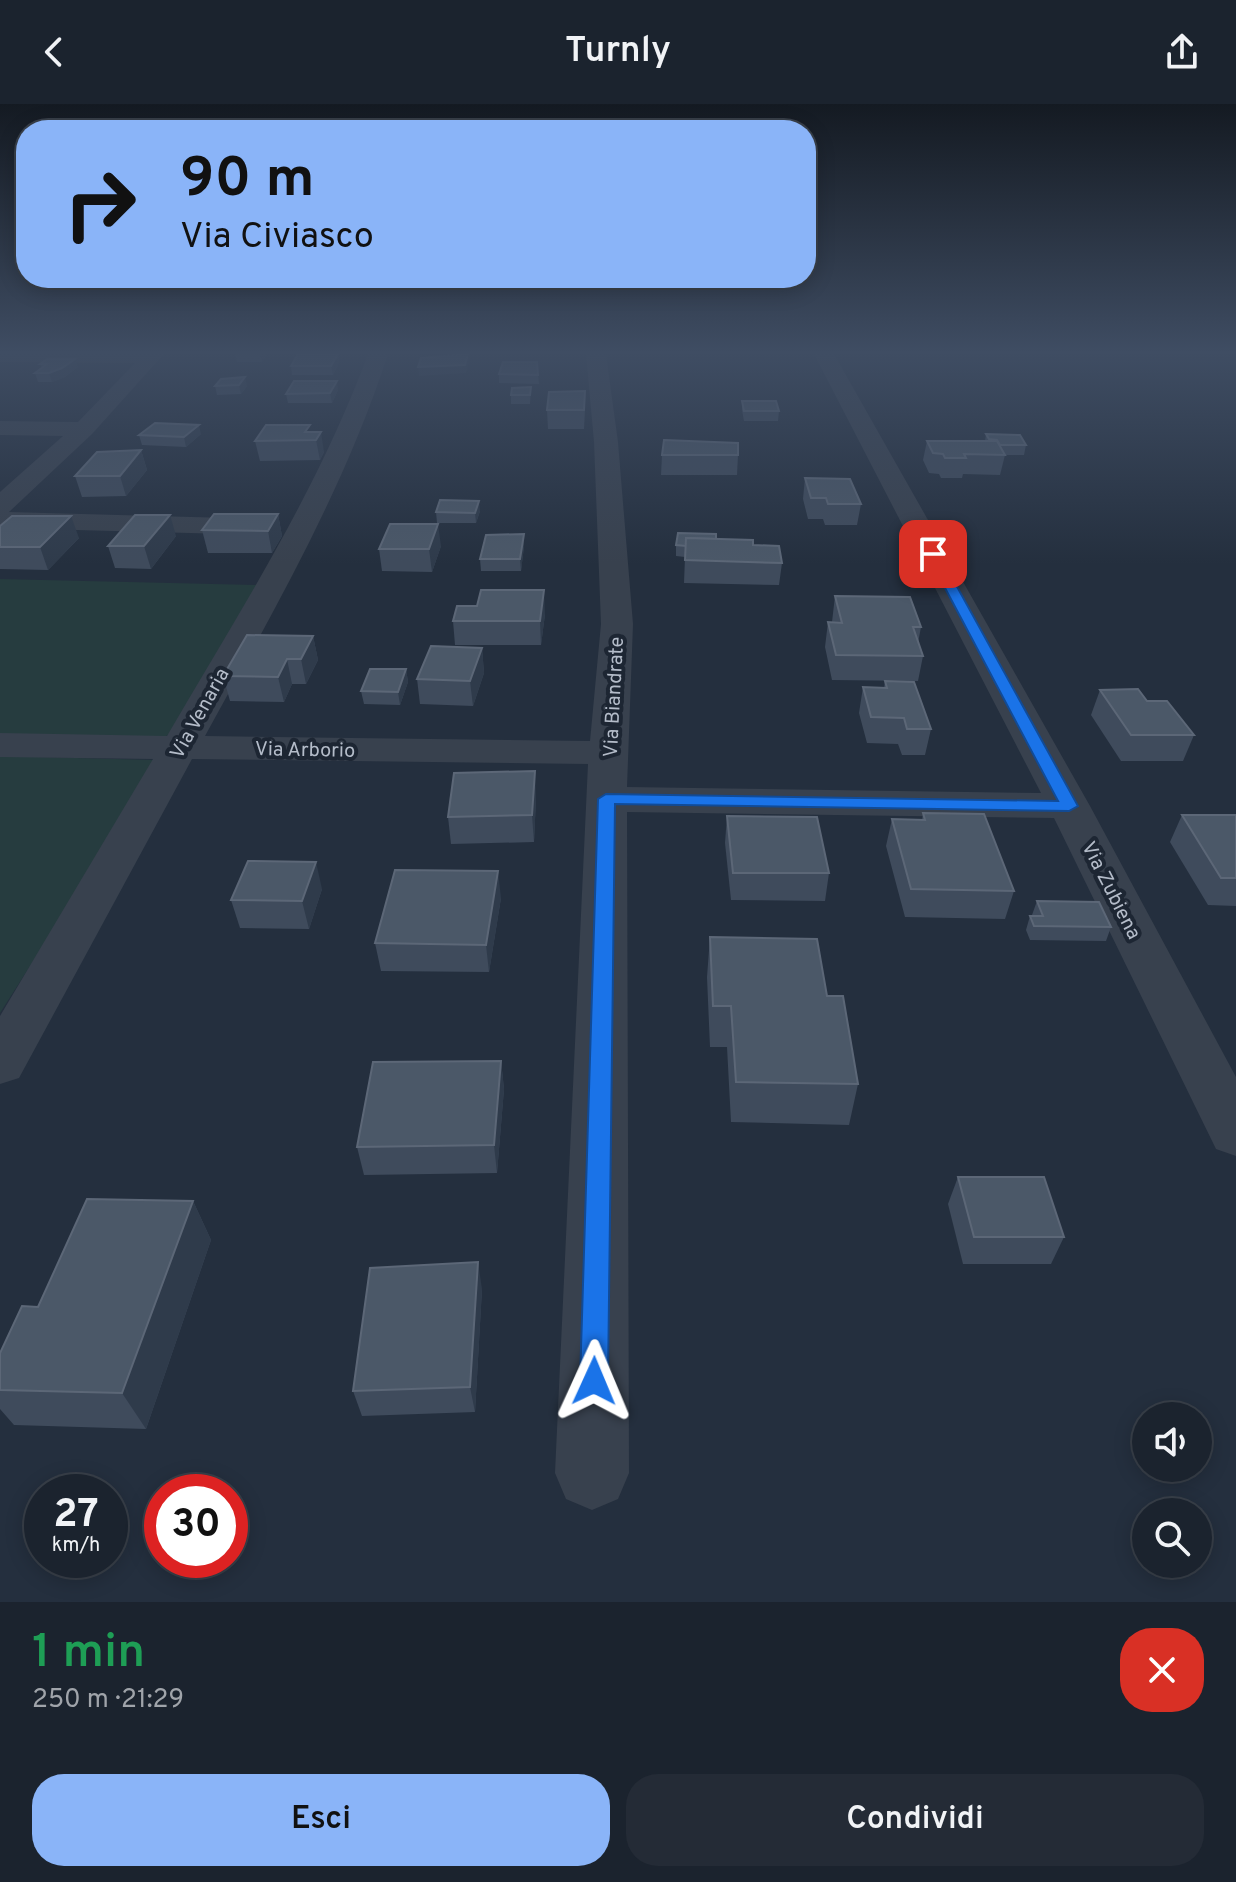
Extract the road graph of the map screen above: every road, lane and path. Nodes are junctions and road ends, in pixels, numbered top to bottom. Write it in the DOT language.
graph roads {
  1 [pos="89,424"];
  2 [pos="353,424"];
  3 [pos="604,424"];
  4 [pos="862,424"];
  5 [pos="0,428"];
  6 [pos="84,429"];
  7 [pos="0,506"];
  8 [pos="0,520"];
  9 [pos="304,528"];
  10 [pos="0,745"];
  11 [pos="180,748"];
  12 [pos="608,776"];
  13 [pos="1069,806"];
  14 [pos="0,1063"];
  15 [pos="1236,1132"];
  16 [pos="592,1473"];
  1 -- 6 [label="street"];
  2 -- 9 [label="street, Via Venaria"];
  3 -- 12 [label="street, Via Biandrate"];
  4 -- 13 [label="street, Via Zubiena"];
  5 -- 6 [label="street"];
  6 -- 7 [label="street"];
  8 -- 9 [label="street"];
  9 -- 11 [label="street, Via Venaria"];
  10 -- 11 [label="street, Via Arborio"];
  11 -- 12 [label="street, Via Arborio"];
  11 -- 14 [label="street, Via Venaria"];
  12 -- 13 [label="street, Via Arborio"];
  12 -- 16 [label="street, Via Biandrate"];
  13 -- 15 [label="street, Via Zubiena"];
}
